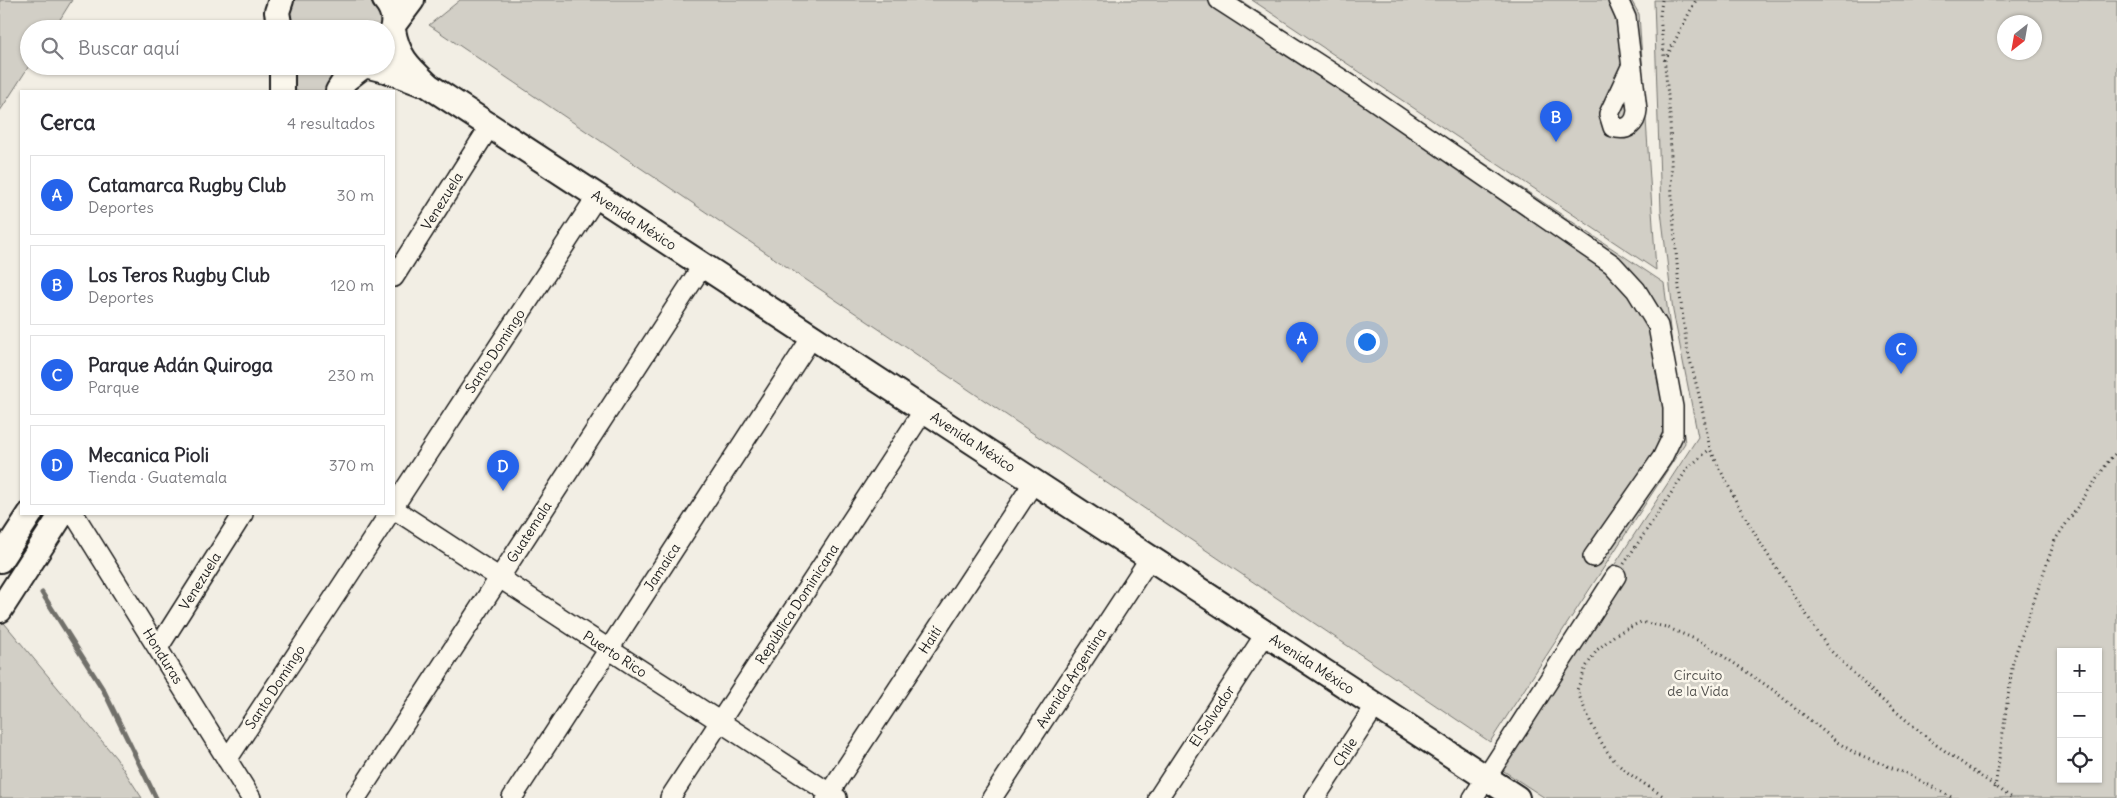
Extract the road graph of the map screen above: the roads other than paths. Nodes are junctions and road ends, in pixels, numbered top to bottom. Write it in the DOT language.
graph roads {
  1 [pos="385,0"];
  2 [pos="412,0"];
  3 [pos="1219,0"];
  4 [pos="1618,0"];
  5 [pos="391,20"];
  6 [pos="395,26"];
  7 [pos="395,44"];
  8 [pos="1631,68"];
  9 [pos="395,73"];
  10 [pos="282,75"];
  11 [pos="351,75"];
  12 [pos="429,86"];
  13 [pos="282,90"];
  14 [pos="339,90"];
  15 [pos="490,126"];
  16 [pos="597,196"];
  17 [pos="703,266"];
  18 [pos="395,275"];
  19 [pos="812,337"];
  20 [pos="924,410"];
  21 [pos="1034,482"];
  22 [pos="395,506"];
  23 [pos="395,509"];
  24 [pos="29,515"];
  25 [pos="61,515"];
  26 [pos="75,515"];
  27 [pos="242,515"];
  28 [pos="388,515"];
  29 [pos="1593,557"];
  30 [pos="1150,558"];
  31 [pos="0,560"];
  32 [pos="1616,576"];
  33 [pos="499,578"];
  34 [pos="0,610"];
  35 [pos="1266,634"];
  36 [pos="158,648"];
  37 [pos="609,649"];
  38 [pos="1376,705"];
  39 [pos="720,722"];
  40 [pos="227,760"];
  41 [pos="1486,778"];
  42 [pos="831,796"];
  43 [pos="251,798"];
  44 [pos="356,798"];
  45 [pos="512,798"];
  46 [pos="670,798"];
  47 [pos="992,798"];
  48 [pos="1158,798"];
  49 [pos="1315,798"];
  50 [pos="1473,798"];
  51 [pos="1517,798"];
  1 -- 5 [label="main road, Avenida México"];
  2 -- 6 [label="main road"];
  3 -- 29 [label="street"];
  4 -- 8 [label="street"];
  7 -- 12 [label="main road, Avenida México"];
  9 -- 12 [label="main road, Avenida México"];
  10 -- 13 [label="main road"];
  11 -- 14 [label="main road"];
  12 -- 15 [label="main road, Avenida México"];
  15 -- 16 [label="main road, Avenida México"];
  15 -- 18 [label="street, Venezuela"];
  16 -- 17 [label="main road, Avenida México"];
  16 -- 22 [label="street, Santo Domingo"];
  17 -- 19 [label="main road, Avenida México"];
  17 -- 33 [label="street, Guatemala"];
  19 -- 20 [label="main road, Avenida México"];
  19 -- 37 [label="street, Jamaica"];
  20 -- 21 [label="main road, Avenida México"];
  20 -- 39 [label="street, República Dominicana"];
  21 -- 30 [label="main road, Avenida México"];
  21 -- 42 [label="street, Haití"];
  23 -- 33 [label="street, Puerto Rico"];
  24 -- 31 [label="main road"];
  25 -- 34 [label="main road"];
  26 -- 36 [label="street, Honduras"];
  27 -- 36 [label="street, Venezuela"];
  28 -- 40 [label="street, Santo Domingo"];
  30 -- 35 [label="main road, Avenida México"];
  30 -- 47 [label="street, Avenida Argentina"];
  32 -- 41 [label="street"];
  33 -- 37 [label="street, Puerto Rico"];
  33 -- 44 [label="street, Guatemala"];
  35 -- 38 [label="main road, Avenida México"];
  35 -- 48 [label="street, El Salvador"];
  36 -- 40 [label="street, Honduras"];
  37 -- 39 [label="street, Puerto Rico"];
  37 -- 45 [label="street, Jamaica"];
  38 -- 41 [label="main road, Avenida México"];
  38 -- 49 [label="street, Chile"];
  39 -- 42 [label="street, Puerto Rico"];
  39 -- 46 [label="street, República Dominicana"];
  40 -- 43 [label="street, Honduras"];
  41 -- 50 [label="street"];
  41 -- 51 [label="main road, Avenida México"];
}
